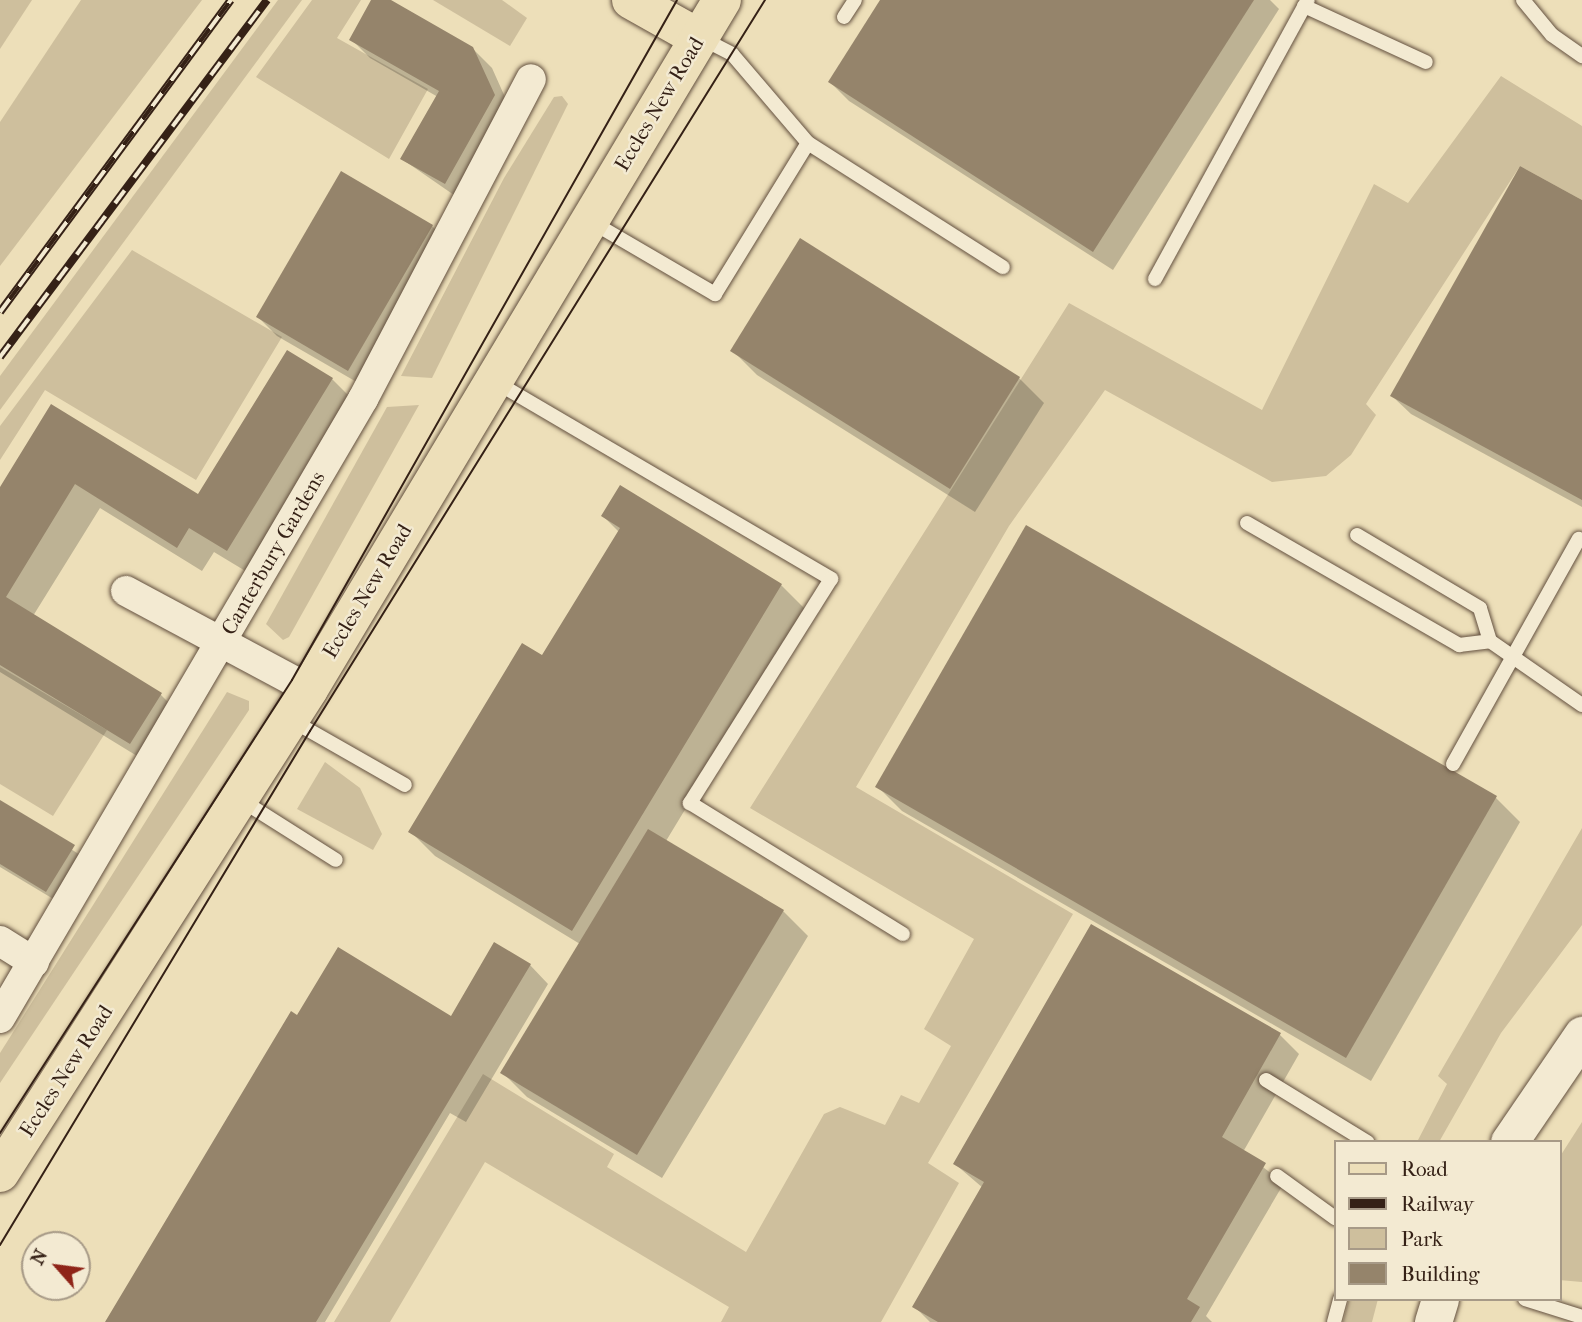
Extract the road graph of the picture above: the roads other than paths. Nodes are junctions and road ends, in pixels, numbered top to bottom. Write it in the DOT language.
graph roads {
  1 [pos="631,0"];
  2 [pos="722,0"];
  3 [pos="855,0"];
  4 [pos="1523,0"];
  5 [pos="1306,3"];
  6 [pos="844,17"];
  7 [pos="699,38"];
  8 [pos="1582,56"];
  9 [pos="1426,62"];
  10 [pos="531,79"];
  11 [pos="808,143"];
  12 [pos="589,221"];
  13 [pos="1003,267"];
  14 [pos="1155,279"];
  15 [pos="492,380"];
  16 [pos="1247,523"];
  17 [pos="1357,535"];
  18 [pos="1579,539"];
  19 [pos="125,591"];
  20 [pos="1490,641"];
  21 [pos="220,644"];
  22 [pos="1516,654"];
  23 [pos="299,704"];
  24 [pos="1582,705"];
  25 [pos="1453,764"];
  26 [pos="405,785"];
  27 [pos="239,800"];
  28 [pos="336,860"];
  29 [pos="904,933"];
  30 [pos="0,942"];
  31 [pos="34,962"];
  32 [pos="0,1018"];
  33 [pos="1582,1035"];
  34 [pos="1266,1080"];
  35 [pos="1364,1140"];
  36 [pos="1509,1140"];
  37 [pos="0,1173"];
  38 [pos="1277,1176"];
  39 [pos="1334,1217"];
  40 [pos="1339,1301"];
  41 [pos="1439,1301"];
  42 [pos="1531,1301"];
  43 [pos="1582,1317"];
  44 [pos="1334,1322"];
  45 [pos="1433,1322"];
  1 -- 7 [label="main road"];
  2 -- 7 [label="main road, Eccles New Road"];
  3 -- 6 [label="lane"];
  4 -- 8 [label="lane"];
  5 -- 9 [label="lane"];
  5 -- 14 [label="lane"];
  7 -- 11 [label="lane"];
  7 -- 12 [label="main road, Eccles New Road"];
  10 -- 21 [label="street, Canterbury Gardens"];
  11 -- 12 [label="lane"];
  11 -- 13 [label="lane"];
  12 -- 15 [label="main road, Eccles New Road"];
  15 -- 23 [label="main road, Eccles New Road"];
  15 -- 29 [label="lane"];
  16 -- 20 [label="lane"];
  17 -- 20 [label="lane"];
  18 -- 22 [label="lane"];
  19 -- 21 [label="street"];
  20 -- 22 [label="lane"];
  21 -- 23 [label="street"];
  21 -- 31 [label="street, Canterbury Gardens"];
  22 -- 24 [label="lane"];
  22 -- 25 [label="lane"];
  23 -- 26 [label="lane"];
  23 -- 27 [label="main road, Eccles New Road"];
  27 -- 28 [label="lane"];
  27 -- 37 [label="main road, Eccles New Road"];
  30 -- 31 [label="street"];
  31 -- 32 [label="street, Canterbury Gardens"];
  33 -- 36 [label="street"];
  34 -- 35 [label="lane"];
  38 -- 39 [label="lane"];
  40 -- 44 [label="lane"];
  41 -- 45 [label="street"];
  42 -- 43 [label="lane"];
}
